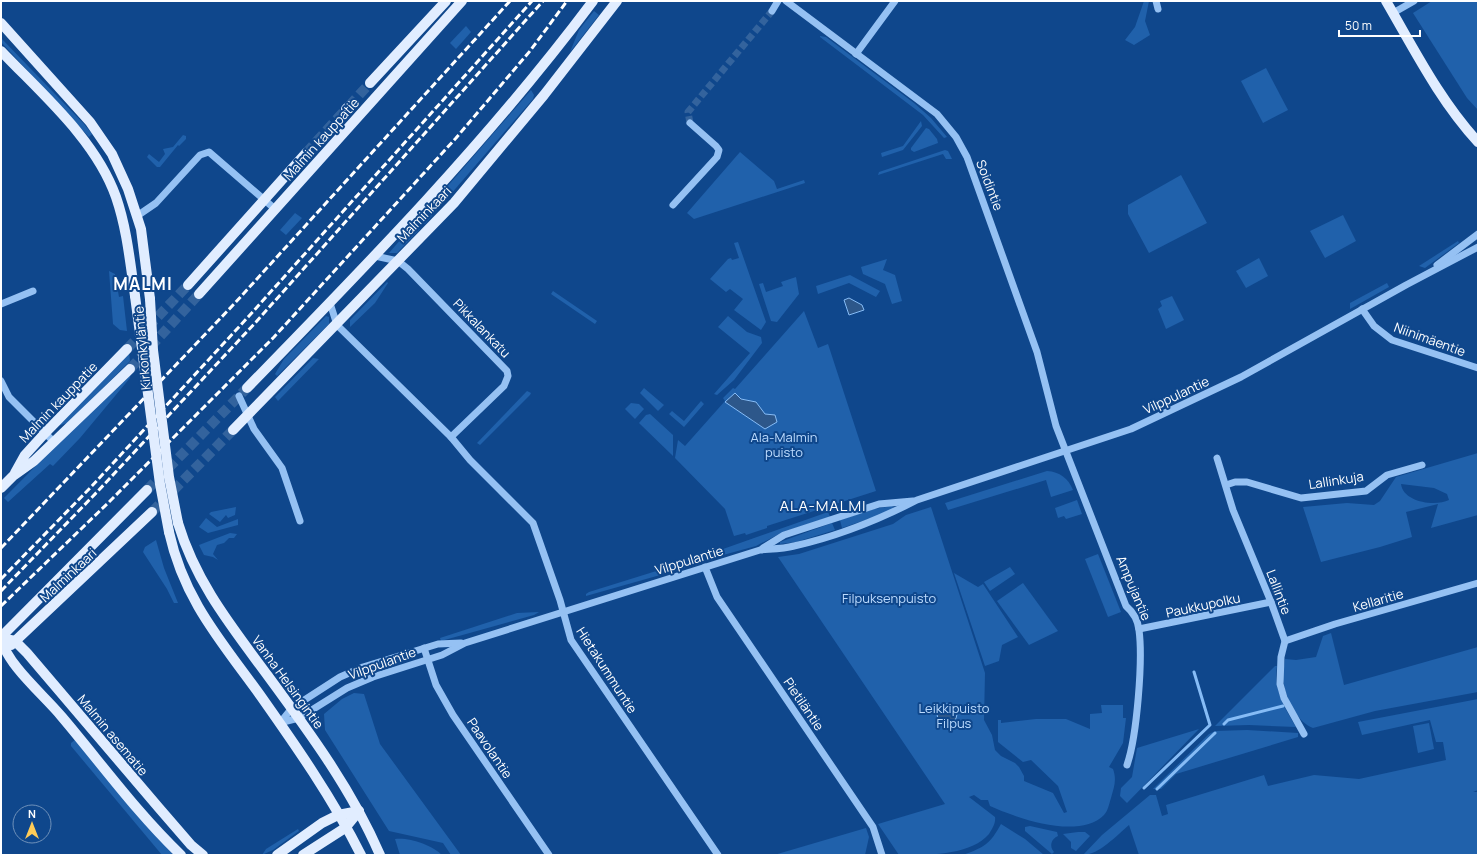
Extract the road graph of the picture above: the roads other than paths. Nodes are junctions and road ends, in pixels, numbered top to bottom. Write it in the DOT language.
graph roads {
  1 [pos="446,1"];
  2 [pos="462,1"];
  3 [pos="593,1"];
  4 [pos="617,1"];
  5 [pos="778,1"];
  6 [pos="786,1"];
  7 [pos="895,1"];
  8 [pos="1386,1"];
  9 [pos="1414,1"];
  10 [pos="772,11"];
  11 [pos="1393,13"];
  12 [pos="1,24"];
  13 [pos="1,51"];
  14 [pos="856,54"];
  15 [pos="370,83"];
  16 [pos="690,123"];
  17 [pos="1478,142"];
  18 [pos="306,153"];
  19 [pos="265,200"];
  20 [pos="673,205"];
  21 [pos="275,209"];
  22 [pos="137,216"];
  23 [pos="1478,234"];
  24 [pos="1478,247"];
  25 [pos="375,256"];
  26 [pos="398,261"];
  27 [pos="1427,273"];
  28 [pos="188,285"];
  29 [pos="32,291"];
  30 [pos="199,294"];
  31 [pos="330,303"];
  32 [pos="1,304"];
  33 [pos="1362,309"];
  34 [pos="336,325"];
  35 [pos="127,349"];
  36 [pos="1478,368"];
  37 [pos="130,369"];
  38 [pos="1,381"];
  39 [pos="247,388"];
  40 [pos="239,396"];
  41 [pos="248,415"];
  42 [pos="233,430"];
  43 [pos="45,433"];
  44 [pos="451,437"];
  45 [pos="54,442"];
  46 [pos="1066,451"];
  47 [pos="1217,458"];
  48 [pos="1422,465"];
  49 [pos="13,476"];
  50 [pos="1226,485"];
  51 [pos="1,488"];
  52 [pos="147,490"];
  53 [pos="918,500"];
  54 [pos="152,512"];
  55 [pos="300,521"];
  56 [pos="178,523"];
  57 [pos="760,550"];
  58 [pos="706,567"];
  59 [pos="1478,584"];
  60 [pos="1271,602"];
  61 [pos="562,612"];
  62 [pos="1139,629"];
  63 [pos="1,638"];
  64 [pos="15,641"];
  65 [pos="1285,641"];
  66 [pos="464,643"];
  67 [pos="424,648"];
  68 [pos="3,653"];
  69 [pos="427,660"];
  70 [pos="292,708"];
  71 [pos="299,718"];
  72 [pos="279,723"];
  73 [pos="1304,734"];
  74 [pos="1127,765"];
  75 [pos="359,811"];
  76 [pos="338,815"];
  77 [pos="345,828"];
  78 [pos="181,855"];
  79 [pos="202,855"];
  80 [pos="277,855"];
  81 [pos="303,855"];
  82 [pos="361,855"];
  83 [pos="380,855"];
  84 [pos="549,855"];
  85 [pos="718,855"];
  86 [pos="882,855"];
  1 -- 15 [label="main road"];
  2 -- 21 [label="main road, Malmin kauppatie"];
  3 -- 25 [label="main road, Malminkaari"];
  4 -- 26 [label="main road, Malminkaari"];
  5 -- 10 [label="street"];
  6 -- 14 [label="street, Soidintie"];
  7 -- 14 [label="street"];
  8 -- 11 [label="main road"];
  9 -- 11 [label="street"];
  11 -- 17 [label="main road"];
  12 -- 22 [label="main road, Kirkonkyläntie"];
  13 -- 72 [label="main road, Kirkonkyläntie, bridge"];
  14 -- 46 [label="street, Soidintie"];
  16 -- 20 [label="street"];
  18 -- 19 [label="main road, Malmin kauppatie"];
  19 -- 21 [label="street"];
  19 -- 22 [label="street"];
  19 -- 28 [label="main road, Malmin kauppatie"];
  21 -- 30 [label="main road, Malmin kauppatie"];
  22 -- 56 [label="main road, Kirkonkyläntie, bridge"];
  23 -- 27 [label="street, Vilppulantie"];
  24 -- 27 [label="street, Vilppulantie"];
  25 -- 26 [label="street"];
  25 -- 31 [label="main road, Malminkaari"];
  26 -- 34 [label="main road, Malminkaari"];
  26 -- 44 [label="street, Pikkalankatu"];
  27 -- 33 [label="street, Vilppulantie"];
  29 -- 32 [label="street"];
  31 -- 34 [label="street"];
  31 -- 39 [label="main road, Malminkaari"];
  33 -- 36 [label="street, Niinimäentie"];
  33 -- 46 [label="street, Vilppulantie"];
  34 -- 41 [label="main road, Malminkaari"];
  34 -- 44 [label="street"];
  35 -- 43 [label="main road, Malmin kauppatie"];
  37 -- 45 [label="main road, Malmin kauppatie"];
  38 -- 43 [label="street"];
  40 -- 41 [label="street"];
  41 -- 42 [label="main road, Malminkaari"];
  41 -- 55 [label="street"];
  43 -- 45 [label="street"];
  43 -- 49 [label="main road, Malmin kauppatie"];
  44 -- 61 [label="street, Hietakummuntie"];
  45 -- 49 [label="main road, Malmin kauppatie"];
  46 -- 53 [label="street, Vilppulantie"];
  46 -- 62 [label="street, Ampujantie"];
  47 -- 50 [label="street, Lallintie"];
  48 -- 50 [label="street, Lallinkuja"];
  49 -- 51 [label="main road, Malmin kauppatie"];
  50 -- 60 [label="street, Lallintie"];
  52 -- 63 [label="main road, Malminkaari"];
  53 -- 57 [label="street, Vilppulantie"];
  53 -- 57 [label="street, Vilppulantie"];
  54 -- 64 [label="main road, Malminkaari"];
  56 -- 70 [label="main road, Vanha Helsingintie"];
  57 -- 58 [label="street, Vilppulantie"];
  58 -- 61 [label="street, Vilppulantie"];
  58 -- 86 [label="street, Pietiläntie"];
  59 -- 65 [label="street, Kellaritie"];
  60 -- 62 [label="street, Paukkupolku"];
  60 -- 65 [label="street, Lallintie"];
  61 -- 66 [label="street, Vilppulantie"];
  61 -- 85 [label="street, Hietakummuntie"];
  62 -- 74 [label="street, Ampujantie"];
  63 -- 64 [label="main road"];
  63 -- 68 [label="main road, Malmin asematie"];
  64 -- 68 [label="main road, Malminkaari"];
  64 -- 79 [label="main road, Malmin asematie"];
  65 -- 73 [label="street"];
  66 -- 67 [label="street, Vilppulantie"];
  66 -- 69 [label="street, Vilppulantie"];
  67 -- 69 [label="street, Paavolantie"];
  67 -- 70 [label="street, Vilppulantie"];
  68 -- 78 [label="main road, Malmin asematie"];
  69 -- 71 [label="street, Vilppulantie"];
  69 -- 84 [label="street, Paavolantie"];
  70 -- 71 [label="main road, Vanha Helsingintie"];
  70 -- 72 [label="street, Vilppulantie"];
  71 -- 72 [label="street, Vilppulantie"];
  71 -- 75 [label="main road, Vanha Helsingintie"];
  72 -- 76 [label="main road"];
  75 -- 76 [label="main road"];
  75 -- 77 [label="main road"];
  75 -- 83 [label="main road, Vanha Helsingintie"];
  76 -- 77 [label="main road"];
  76 -- 80 [label="main road"];
  77 -- 81 [label="main road"];
  77 -- 82 [label="main road"];
}
